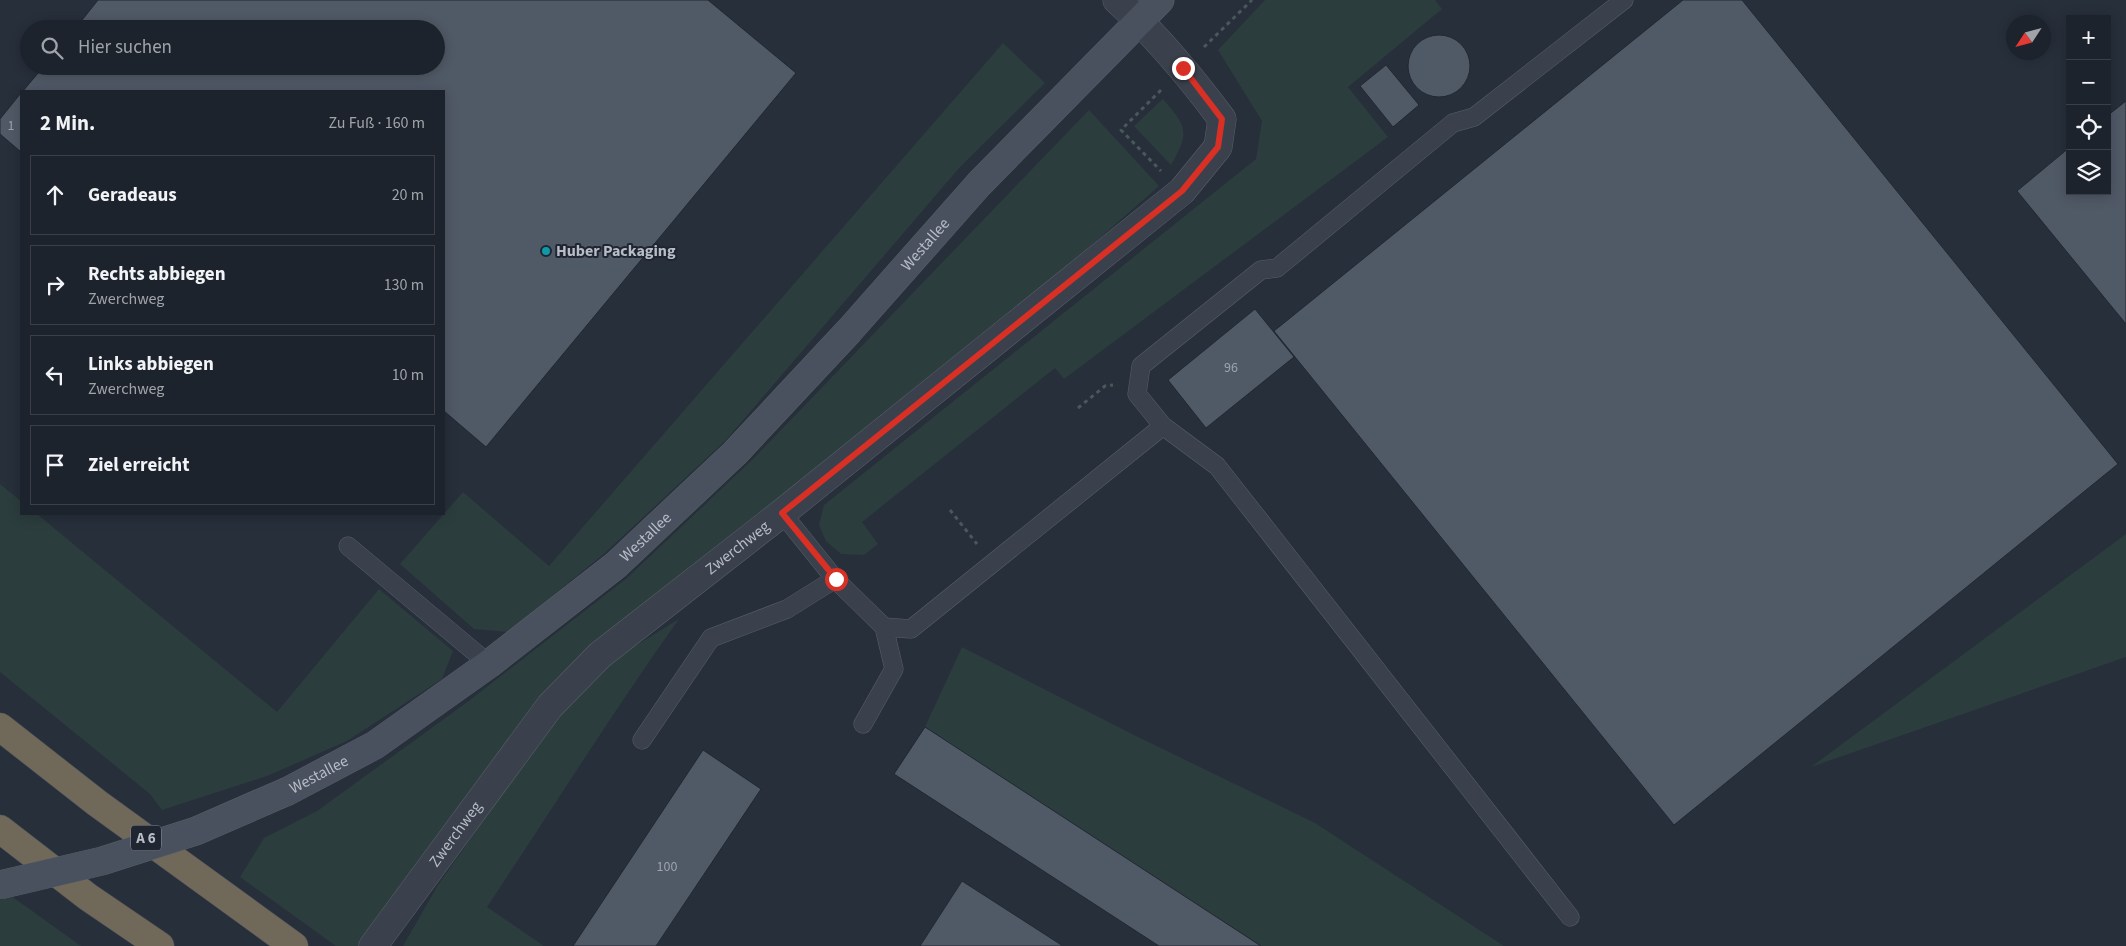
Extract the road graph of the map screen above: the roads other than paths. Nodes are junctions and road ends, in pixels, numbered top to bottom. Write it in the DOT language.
graph roads {
  1 [pos="1117,0"];
  2 [pos="1160,0"];
  3 [pos="1624,0"];
  4 [pos="1139,20"];
  5 [pos="1163,426"];
  6 [pos="782,513"];
  7 [pos="348,546"];
  8 [pos="836,579"];
  9 [pos="884,627"];
  10 [pos="489,664"];
  11 [pos="863,724"];
  12 [pos="0,727"];
  13 [pos="642,740"];
  14 [pos="0,829"];
  15 [pos="0,885"];
  16 [pos="1570,917"];
  17 [pos="377,940"];
  18 [pos="160,946"];
  19 [pos="294,946"];
  1 -- 4 [label="street, Zwerchweg"];
  2 -- 4 [label="main road, Westallee"];
  3 -- 5 [label="lane"];
  4 -- 6 [label="street, Zwerchweg"];
  4 -- 10 [label="main road, Westallee"];
  5 -- 9 [label="lane"];
  5 -- 16 [label="lane"];
  6 -- 8 [label="lane"];
  6 -- 17 [label="street, Zwerchweg"];
  7 -- 10 [label="lane"];
  8 -- 9 [label="lane"];
  8 -- 13 [label="lane"];
  9 -- 11 [label="lane"];
  10 -- 15 [label="main road, Westallee, bridge"];
  12 -- 19 [label="highway, A 6"];
  14 -- 18 [label="highway"];
}
